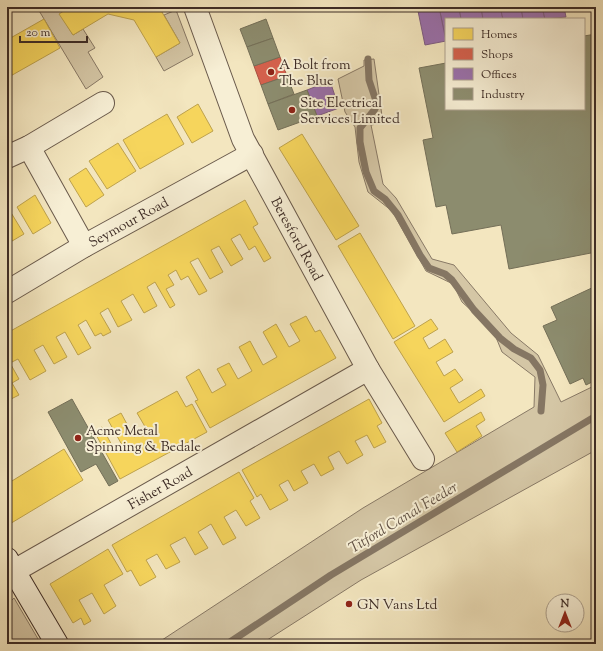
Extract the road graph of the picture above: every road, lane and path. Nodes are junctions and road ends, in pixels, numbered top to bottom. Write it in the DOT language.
graph roads {
  1 [pos="195,7"];
  2 [pos="103,103"];
  3 [pos="29,147"];
  4 [pos="252,154"];
  5 [pos="7,157"];
  6 [pos="84,246"];
  7 [pos="7,292"];
  8 [pos="368,369"];
  9 [pos="423,459"];
  10 [pos="11,565"];
  11 [pos="57,644"];
  1 -- 4 [label="street, Beresford Road"];
  2 -- 3 [label="street"];
  3 -- 5 [label="street"];
  3 -- 6 [label="street"];
  4 -- 6 [label="street, Seymour Road"];
  4 -- 8 [label="street, Beresford Road"];
  6 -- 7 [label="street, Seymour Road"];
  8 -- 9 [label="street, Beresford Road"];
  8 -- 10 [label="street, Fisher Road"];
  10 -- 11 [label="street"];
}
